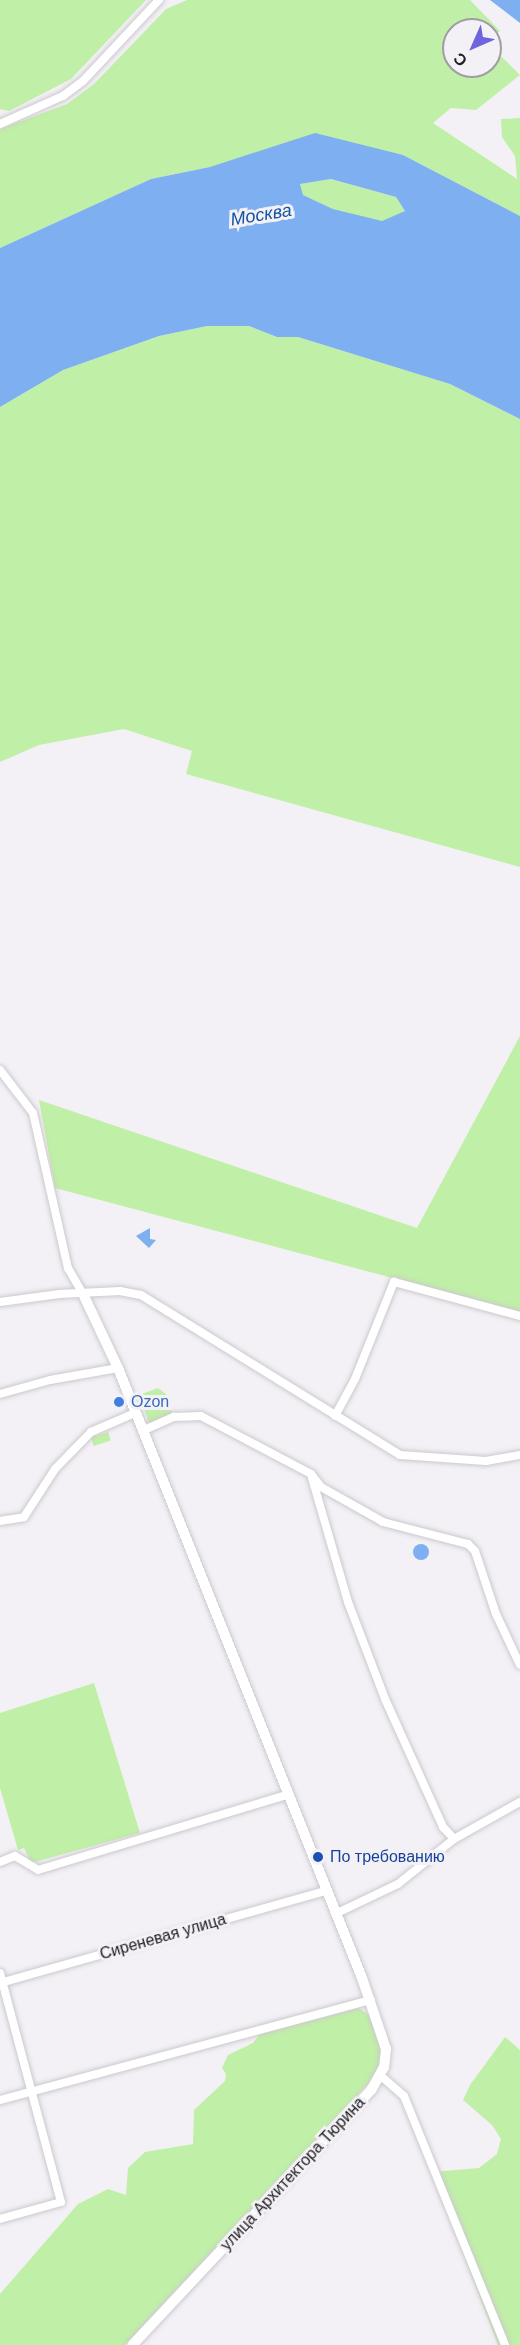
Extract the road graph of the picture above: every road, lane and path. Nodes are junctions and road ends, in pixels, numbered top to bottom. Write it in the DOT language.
graph roads {
  1 [pos="159,0"];
  2 [pos="0,124"];
  3 [pos="0,1070"];
  4 [pos="83,1294"];
  5 [pos="0,1302"];
  6 [pos="520,1316"];
  7 [pos="118,1368"];
  8 [pos="0,1394"];
  9 [pos="135,1413"];
  10 [pos="335,1416"];
  11 [pos="142,1431"];
  12 [pos="520,1455"];
  13 [pos="311,1474"];
  14 [pos="0,1521"];
  15 [pos="520,1665"];
  16 [pos="287,1795"];
  17 [pos="520,1802"];
  18 [pos="454,1839"];
  19 [pos="0,1862"];
  20 [pos="326,1891"];
  21 [pos="335,1914"];
  22 [pos="0,1973"];
  23 [pos="1,1983"];
  24 [pos="371,2000"];
  25 [pos="381,2076"];
  26 [pos="34,2091"];
  27 [pos="0,2100"];
  28 [pos="0,2218"];
  29 [pos="132,2345"];
  30 [pos="505,2345"];
  1 -- 2 [label="street"];
  3 -- 4 [label="street"];
  4 -- 5 [label="street"];
  4 -- 7 [label="street"];
  4 -- 10 [label="street"];
  6 -- 10 [label="street"];
  7 -- 8 [label="street"];
  7 -- 9 [label="street"];
  9 -- 11 [label="street"];
  9 -- 14 [label="street"];
  10 -- 12 [label="street"];
  11 -- 13 [label="street"];
  11 -- 16 [label="street"];
  13 -- 15 [label="street"];
  13 -- 18 [label="street"];
  16 -- 19 [label="street"];
  16 -- 20 [label="street"];
  17 -- 18 [label="street"];
  18 -- 21 [label="street"];
  20 -- 21 [label="street"];
  20 -- 23 [label="street, Сиреневая улица"];
  21 -- 24 [label="street"];
  22 -- 23 [label="street"];
  23 -- 26 [label="street"];
  24 -- 25 [label="street"];
  24 -- 26 [label="street"];
  25 -- 29 [label="street, улица Архитектора Тюрина"];
  25 -- 30 [label="street"];
  26 -- 27 [label="street"];
  26 -- 28 [label="street"];
}
